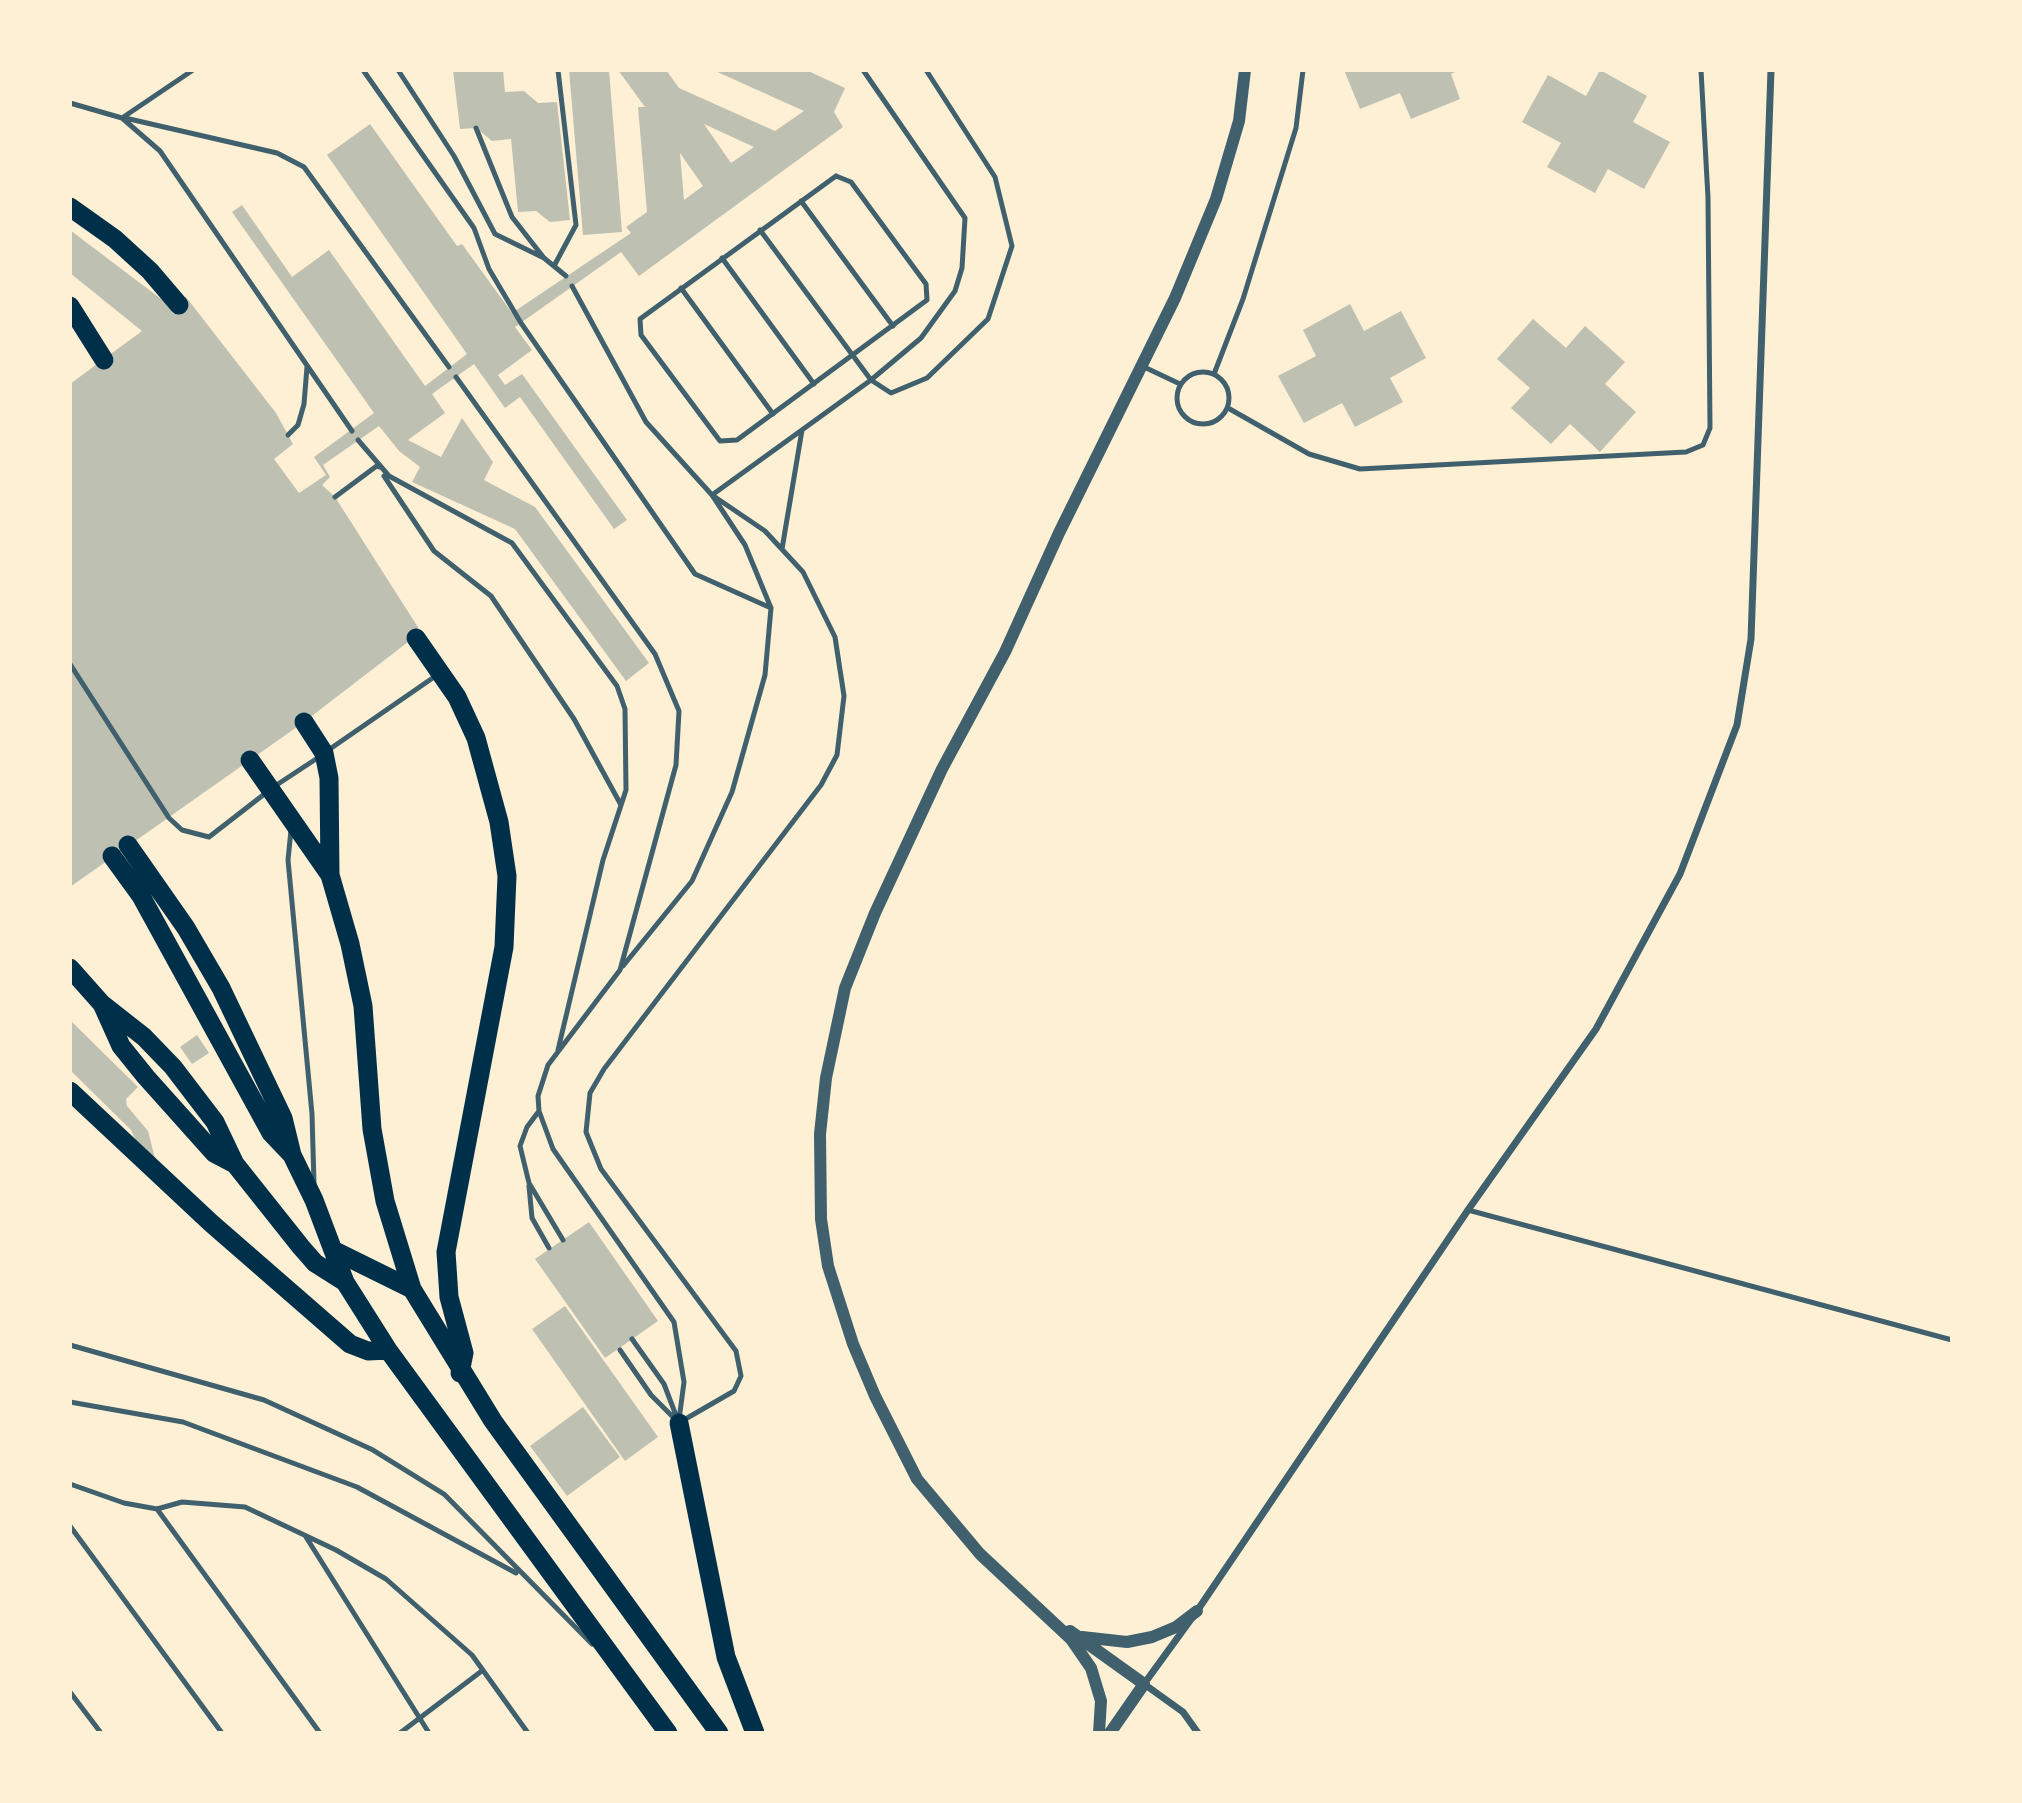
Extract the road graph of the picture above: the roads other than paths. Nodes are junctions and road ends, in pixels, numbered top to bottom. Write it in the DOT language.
graph roads {
  1 [pos="193,70"];
  2 [pos="363,70"];
  3 [pos="398,70"];
  4 [pos="558,70"];
  5 [pos="863,70"];
  6 [pos="926,70"];
  7 [pos="1245,70"];
  8 [pos="1303,70"];
  9 [pos="1701,70"];
  10 [pos="1771,70"];
  11 [pos="70,103"];
  12 [pos="122,118"];
  13 [pos="476,128"];
  14 [pos="801,201"];
  15 [pos="70,207"];
  16 [pos="760,230"];
  17 [pos="544,258"];
  18 [pos="722,258"];
  19 [pos="554,266"];
  20 [pos="566,276"];
  21 [pos="572,286"];
  22 [pos="681,288"];
  23 [pos="179,305"];
  24 [pos="70,306"];
  25 [pos="893,326"];
  26 [pos="852,356"];
  27 [pos="104,360"];
  28 [pos="1142,366"];
  29 [pos="307,367"];
  30 [pos="449,367"];
  31 [pos="1214,374"];
  32 [pos="456,377"];
  33 [pos="871,380"];
  34 [pos="814,384"];
  35 [pos="1180,384"];
  36 [pos="1228,408"];
  37 [pos="773,414"];
  38 [pos="802,430"];
  39 [pos="352,431"];
  40 [pos="288,435"];
  41 [pos="358,440"];
  42 [pos="377,465"];
  43 [pos="712,495"];
  44 [pos="335,497"];
  45 [pos="782,549"];
  46 [pos="771,608"];
  47 [pos="415,638"];
  48 [pos="70,664"];
  49 [pos="440,673"];
  50 [pos="304,722"];
  51 [pos="324,753"];
  52 [pos="250,760"];
  53 [pos="271,789"];
  54 [pos="621,806"];
  55 [pos="292,819"];
  56 [pos="120,850"];
  57 [pos="330,875"];
  58 [pos="70,968"];
  59 [pos="620,970"];
  60 [pos="102,1003"];
  61 [pos="557,1053"];
  62 [pos="70,1091"];
  63 [pos="539,1111"];
  64 [pos="235,1164"];
  65 [pos="529,1183"];
  66 [pos="314,1200"];
  67 [pos="1468,1210"];
  68 [pos="563,1240"];
  69 [pos="548,1248"];
  70 [pos="335,1251"];
  71 [pos="345,1283"];
  72 [pos="412,1289"];
  73 [pos="632,1339"];
  74 [pos="1952,1340"];
  75 [pos="70,1345"];
  76 [pos="388,1350"];
  77 [pos="620,1350"];
  78 [pos="460,1373"];
  79 [pos="70,1402"];
  80 [pos="679,1423"];
  81 [pos="70,1484"];
  82 [pos="157,1509"];
  83 [pos="70,1526"];
  84 [pos="305,1534"];
  85 [pos="522,1576"];
  86 [pos="1197,1611"];
  87 [pos="1044,1612"];
  88 [pos="1075,1635"];
  89 [pos="483,1670"];
  90 [pos="635,1685"];
  91 [pos="1144,1685"];
  92 [pos="70,1692"];
  93 [pos="419,1718"];
  94 [pos="101,1733"];
  95 [pos="222,1733"];
  96 [pos="320,1733"];
  97 [pos="400,1733"];
  98 [pos="429,1733"];
  99 [pos="528,1733"];
  100 [pos="668,1733"];
  101 [pos="719,1733"];
  102 [pos="755,1733"];
  103 [pos="1098,1733"];
  104 [pos="1110,1733"];
  105 [pos="1198,1733"];
  1 -- 12 [label="lane"];
  2 -- 46 [label="lane"];
  3 -- 17 [label="lane"];
  4 -- 19 [label="lane"];
  5 -- 33 [label="lane"];
  6 -- 33 [label="lane"];
  7 -- 28 [label="street"];
  8 -- 31 [label="lane"];
  9 -- 36 [label="lane"];
  10 -- 67 [label="street"];
  11 -- 12 [label="lane"];
  12 -- 29 [label="lane"];
  12 -- 30 [label="lane"];
  13 -- 17 [label="lane"];
  14 -- 16 [label="lane"];
  14 -- 25 [label="lane"];
  14 -- 25 [label="lane"];
  15 -- 23 [label="highway"];
  16 -- 18 [label="lane"];
  16 -- 26 [label="lane"];
  17 -- 19 [label="lane"];
  18 -- 22 [label="lane"];
  18 -- 34 [label="lane"];
  19 -- 20 [label="lane"];
  21 -- 43 [label="lane"];
  22 -- 37 [label="lane"];
  22 -- 37 [label="lane"];
  24 -- 27 [label="highway"];
  25 -- 26 [label="lane"];
  26 -- 33 [label="lane"];
  26 -- 34 [label="lane"];
  28 -- 35 [label="lane"];
  28 -- 87 [label="street"];
  29 -- 39 [label="lane"];
  29 -- 40 [label="lane"];
  31 -- 35 [label="lane"];
  31 -- 36 [label="lane"];
  32 -- 59 [label="lane"];
  33 -- 38 [label="lane"];
  34 -- 37 [label="lane"];
  35 -- 36 [label="lane"];
  38 -- 43 [label="lane"];
  38 -- 45 [label="lane"];
  41 -- 42 [label="lane"];
  42 -- 44 [label="lane"];
  42 -- 54 [label="lane"];
  42 -- 54 [label="lane"];
  43 -- 45 [label="lane"];
  43 -- 46 [label="lane"];
  45 -- 80 [label="lane"];
  46 -- 59 [label="lane"];
  47 -- 49 [label="highway"];
  48 -- 53 [label="lane"];
  49 -- 51 [label="lane"];
  49 -- 78 [label="highway"];
  50 -- 51 [label="highway"];
  51 -- 53 [label="lane"];
  51 -- 57 [label="highway"];
  52 -- 53 [label="highway"];
  53 -- 55 [label="highway"];
  54 -- 61 [label="lane"];
  55 -- 57 [label="highway"];
  55 -- 66 [label="lane"];
  56 -- 66 [label="highway"];
  57 -- 72 [label="highway"];
  58 -- 60 [label="highway"];
  59 -- 61 [label="lane"];
  60 -- 64 [label="highway"];
  60 -- 64 [label="highway"];
  61 -- 63 [label="lane"];
  62 -- 76 [label="highway"];
  63 -- 65 [label="lane"];
  63 -- 80 [label="lane"];
  64 -- 71 [label="highway"];
  65 -- 68 [label="lane"];
  65 -- 69 [label="lane"];
  66 -- 70 [label="highway"];
  67 -- 74 [label="lane"];
  67 -- 86 [label="street"];
  70 -- 71 [label="highway"];
  70 -- 72 [label="highway"];
  71 -- 76 [label="highway"];
  72 -- 78 [label="highway"];
  73 -- 80 [label="lane"];
  75 -- 85 [label="lane"];
  76 -- 90 [label="highway"];
  77 -- 80 [label="lane"];
  78 -- 101 [label="highway"];
  79 -- 85 [label="lane"];
  80 -- 102 [label="highway"];
  81 -- 82 [label="lane"];
  82 -- 84 [label="lane"];
  82 -- 96 [label="lane"];
  83 -- 95 [label="lane"];
  84 -- 89 [label="lane"];
  84 -- 93 [label="lane"];
  85 -- 90 [label="lane"];
  86 -- 88 [label="street"];
  86 -- 91 [label="street"];
  87 -- 88 [label="street"];
  87 -- 103 [label="street"];
  88 -- 91 [label="street"];
  89 -- 93 [label="lane"];
  89 -- 99 [label="lane"];
  90 -- 100 [label="highway"];
  91 -- 104 [label="street"];
  91 -- 105 [label="street"];
  92 -- 94 [label="lane"];
  93 -- 97 [label="lane"];
  93 -- 98 [label="lane"];
}
